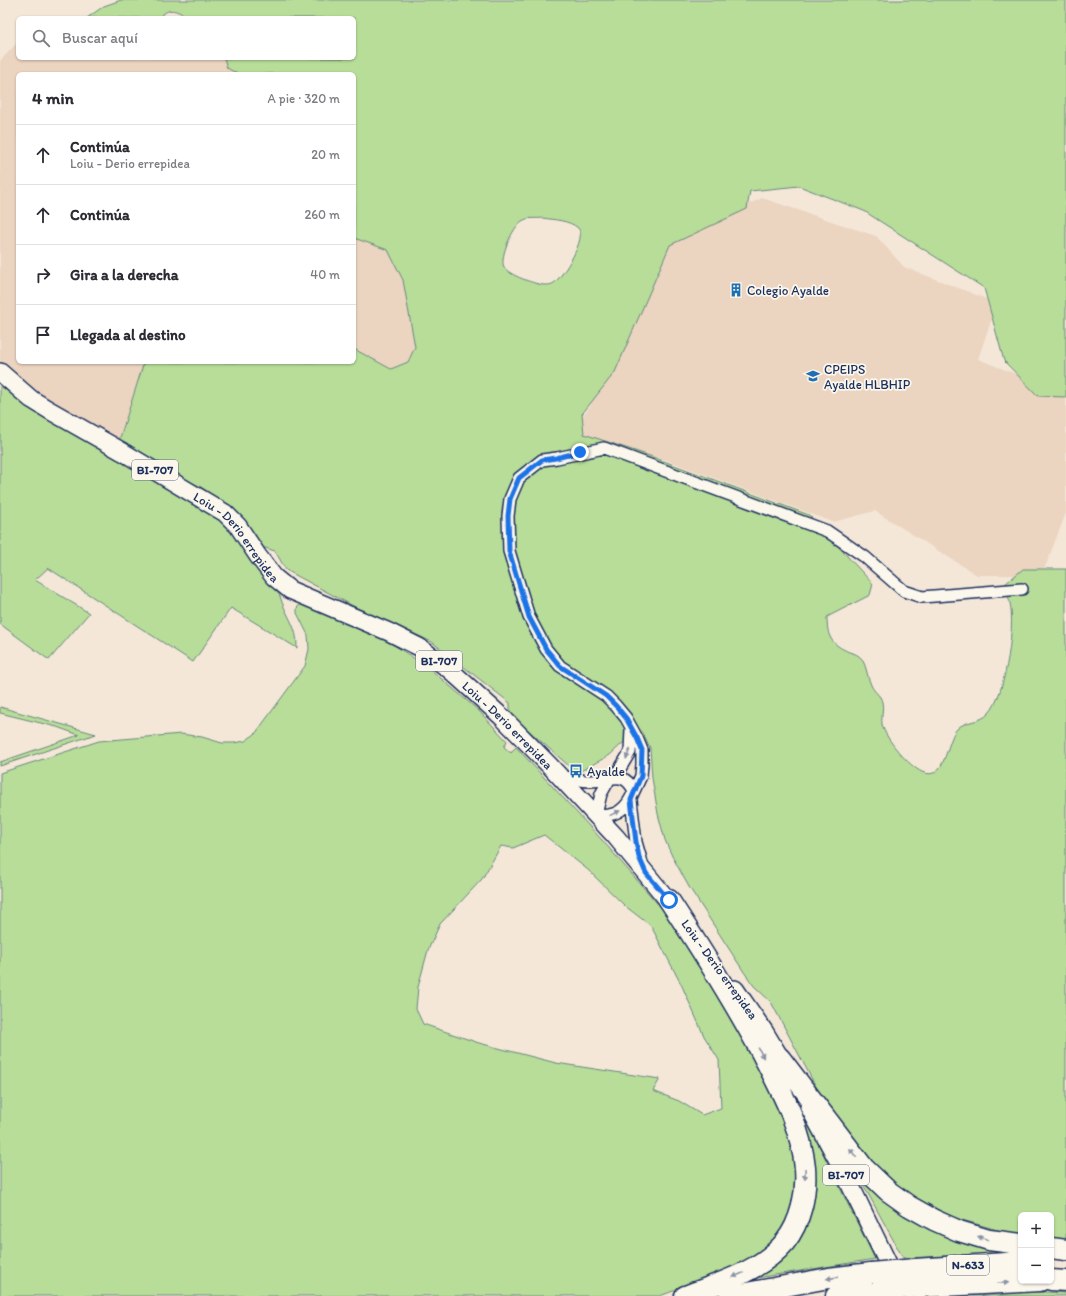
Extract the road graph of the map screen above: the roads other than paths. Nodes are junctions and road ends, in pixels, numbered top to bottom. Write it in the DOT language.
graph roads {
  1 [pos="0,372"];
  2 [pos="1022,589"];
  3 [pos="631,728"];
  4 [pos="559,775"];
  5 [pos="612,778"];
  6 [pos="632,795"];
  7 [pos="596,815"];
  8 [pos="646,873"];
  9 [pos="669,900"];
  10 [pos="780,1058"];
  11 [pos="1018,1244"];
  12 [pos="1054,1248"];
  13 [pos="1066,1250"];
  14 [pos="1054,1261"];
  15 [pos="1018,1262"];
  16 [pos="1066,1262"];
  17 [pos="1054,1280"];
  18 [pos="1066,1281"];
  19 [pos="1018,1282"];
  20 [pos="685,1296"];
  21 [pos="730,1296"];
  22 [pos="836,1296"];
  23 [pos="903,1296"];
  1 -- 4 [label="main road, Loiu - Derio errepidea / BI-707"];
  2 -- 3 [label="street"];
  3 -- 5 [label="street, one-way"];
  3 -- 6 [label="street"];
  4 -- 5 [label="street"];
  4 -- 7 [label="main road, Loiu - Derio errepidea / BI-707"];
  5 -- 6 [label="street"];
  5 -- 7 [label="street"];
  7 -- 6 [label="street, one-way"];
  6 -- 8 [label="street"];
  7 -- 8 [label="main road, Loiu - Derio errepidea / BI-707"];
  8 -- 9 [label="main road, Loiu - Derio errepidea / BI-707"];
  9 -- 10 [label="main road, Loiu - Derio errepidea / BI-707"];
  9 -- 20 [label="highway, one-way"];
  11 -- 10 [label="highway, one-way"];
  10 -- 23 [label="main road, Loiu - Derio errepidea / BI-707"];
  12 -- 13 [label="highway"];
  14 -- 16 [label="highway"];
  15 -- 21 [label="highway, N-633, one-way, bridge"];
  17 -- 18 [label="highway"];
  22 -- 19 [label="highway, N-633, one-way, bridge"];
}
